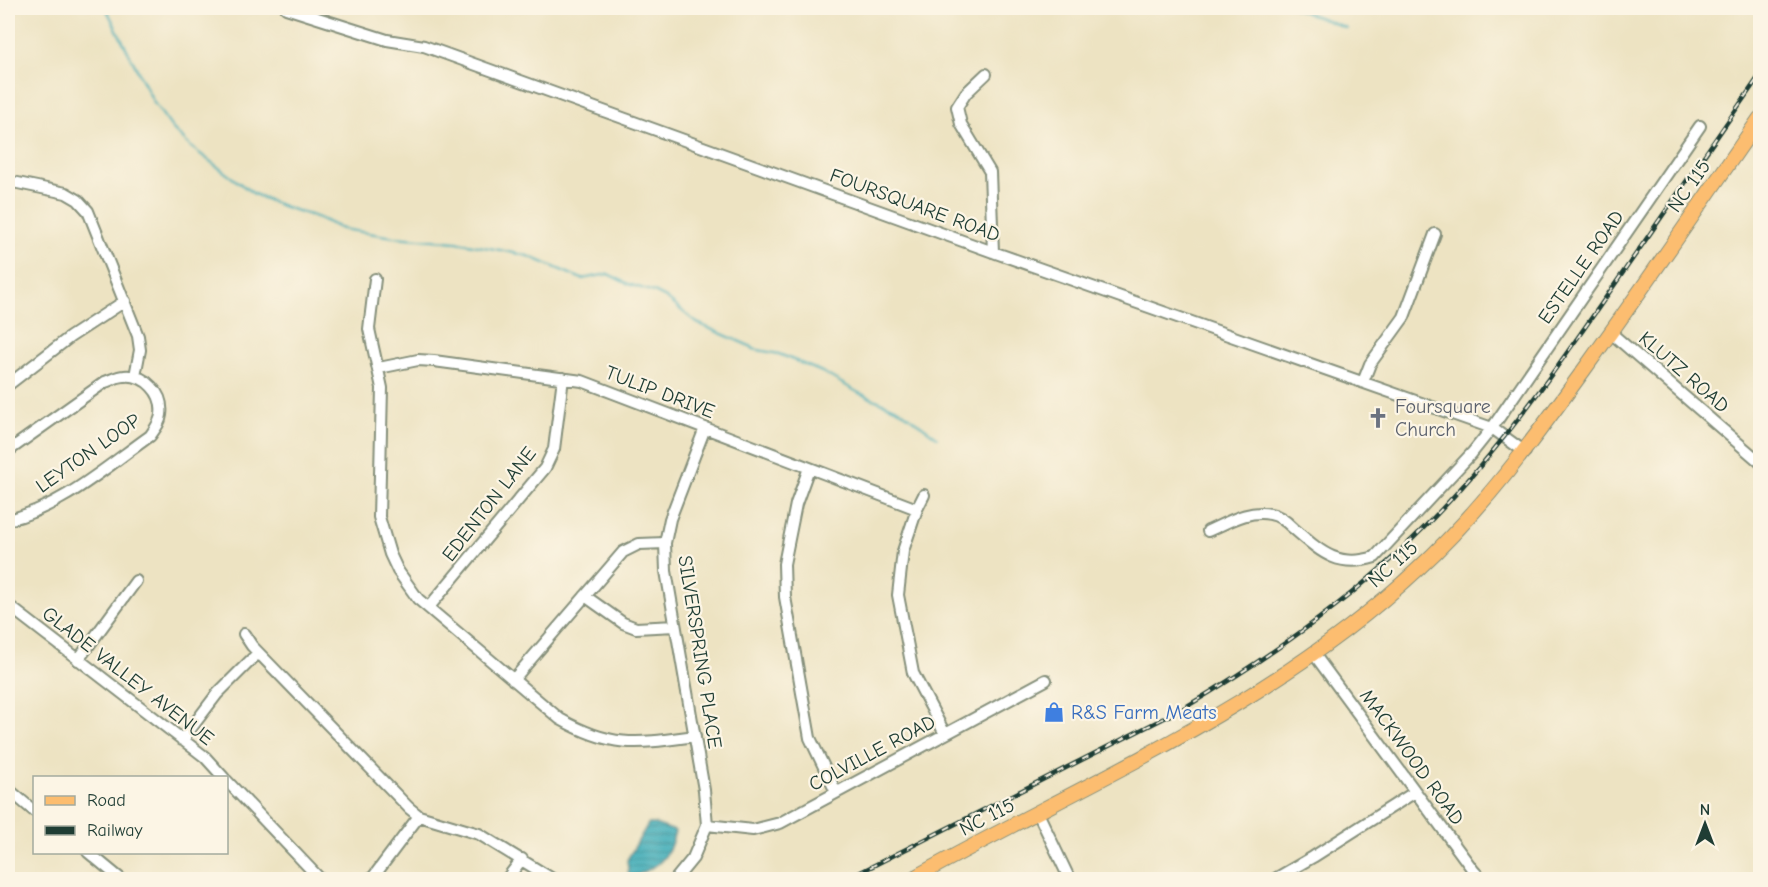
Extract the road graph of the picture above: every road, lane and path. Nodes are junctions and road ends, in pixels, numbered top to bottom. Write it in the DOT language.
graph roads {
  1 [pos="286,8"];
  2 [pos="986,74"];
  3 [pos="1761,118"];
  4 [pos="1700,126"];
  5 [pos="8,181"];
  6 [pos="1435,234"];
  7 [pos="993,252"];
  8 [pos="375,279"];
  9 [pos="125,301"];
  10 [pos="1611,333"];
  11 [pos="378,368"];
  12 [pos="135,376"];
  13 [pos="563,378"];
  14 [pos="1363,382"];
  15 [pos="8,385"];
  16 [pos="705,428"];
  17 [pos="1492,428"];
  18 [pos="8,451"];
  19 [pos="1525,452"];
  20 [pos="1761,462"];
  21 [pos="809,468"];
  22 [pos="924,495"];
  23 [pos="917,509"];
  24 [pos="8,520"];
  25 [pos="1208,531"];
  26 [pos="665,543"];
  27 [pos="136,581"];
  28 [pos="585,596"];
  29 [pos="8,605"];
  30 [pos="429,607"];
  31 [pos="675,626"];
  32 [pos="244,634"];
  33 [pos="258,653"];
  34 [pos="1314,654"];
  35 [pos="78,660"];
  36 [pos="513,680"];
  37 [pos="1046,680"];
  38 [pos="945,734"];
  39 [pos="694,735"];
  40 [pos="182,740"];
  41 [pos="222,776"];
  42 [pos="228,782"];
  43 [pos="8,789"];
  44 [pos="836,792"];
  45 [pos="1415,792"];
  46 [pos="33,810"];
  47 [pos="1038,813"];
  48 [pos="419,816"];
  49 [pos="707,825"];
  50 [pos="91,854"];
  51 [pos="522,859"];
  52 [pos="122,879"];
  53 [pos="321,879"];
  54 [pos="371,879"];
  55 [pos="506,879"];
  56 [pos="554,879"];
  57 [pos="675,879"];
  58 [pos="910,879"];
  59 [pos="1070,879"];
  60 [pos="1273,879"];
  61 [pos="1482,879"];
  1 -- 7 [label="street, FOURSQUARE ROAD"];
  2 -- 7 [label="street"];
  3 -- 10 [label="main road, NC 115 / NC 115"];
  4 -- 17 [label="street, ESTELLE ROAD"];
  5 -- 9 [label="street"];
  6 -- 14 [label="street"];
  7 -- 14 [label="street, FOURSQUARE ROAD"];
  8 -- 11 [label="street"];
  9 -- 12 [label="street"];
  9 -- 15 [label="street"];
  10 -- 19 [label="main road, NC 115 / NC 115"];
  10 -- 20 [label="street, KLUTZ ROAD"];
  11 -- 13 [label="street, TULIP DRIVE"];
  11 -- 30 [label="street"];
  12 -- 18 [label="street"];
  12 -- 24 [label="street, LEYTON LOOP"];
  13 -- 16 [label="street, TULIP DRIVE"];
  13 -- 30 [label="street, EDENTON LANE"];
  14 -- 17 [label="street, FOURSQUARE ROAD"];
  16 -- 21 [label="street, TULIP DRIVE"];
  16 -- 26 [label="street, SILVERSPRING PLACE"];
  17 -- 19 [label="street, FOURSQUARE ROAD"];
  17 -- 25 [label="street, ESTELLE ROAD"];
  19 -- 34 [label="main road, NC 115 / NC 115"];
  21 -- 23 [label="street, TULIP DRIVE"];
  21 -- 44 [label="street"];
  22 -- 23 [label="street"];
  23 -- 38 [label="street"];
  26 -- 28 [label="street"];
  26 -- 31 [label="street, SILVERSPRING PLACE"];
  27 -- 35 [label="street"];
  28 -- 31 [label="street"];
  28 -- 36 [label="street"];
  29 -- 35 [label="street, GLADE VALLEY AVENUE"];
  30 -- 36 [label="street"];
  31 -- 39 [label="street, SILVERSPRING PLACE"];
  32 -- 33 [label="street"];
  33 -- 40 [label="street"];
  33 -- 48 [label="street"];
  34 -- 45 [label="street, MACKWOOD ROAD"];
  34 -- 47 [label="main road, NC 115 / NC 115"];
  35 -- 40 [label="street, GLADE VALLEY AVENUE"];
  36 -- 39 [label="street"];
  37 -- 38 [label="street, COLVILLE ROAD"];
  38 -- 44 [label="street, COLVILLE ROAD"];
  39 -- 49 [label="street, SILVERSPRING PLACE"];
  40 -- 41 [label="street, GLADE VALLEY AVENUE"];
  42 -- 53 [label="street, GLADE VALLEY AVENUE"];
  43 -- 46 [label="street"];
  44 -- 49 [label="street, COLVILLE ROAD"];
  45 -- 60 [label="street"];
  45 -- 61 [label="street, MACKWOOD ROAD"];
  47 -- 58 [label="main road, NC 115 / NC 115"];
  47 -- 59 [label="street"];
  48 -- 51 [label="street"];
  48 -- 54 [label="street"];
  49 -- 57 [label="street, SILVERSPRING PLACE"];
  50 -- 52 [label="street"];
  51 -- 55 [label="street"];
  51 -- 56 [label="street"];
}
